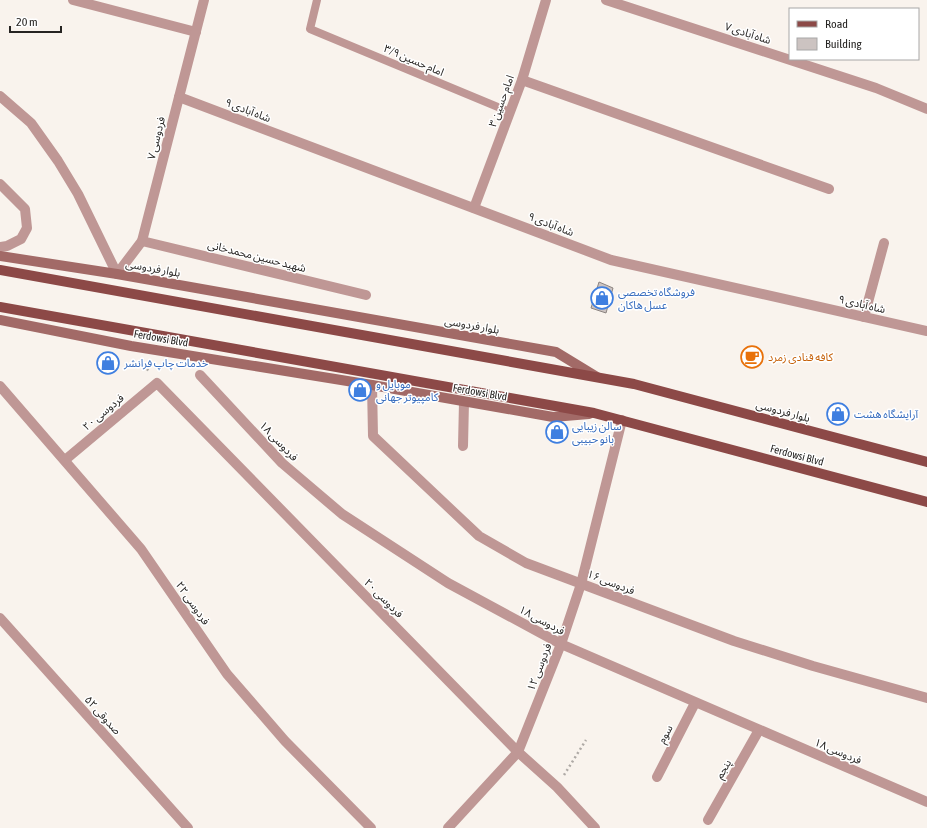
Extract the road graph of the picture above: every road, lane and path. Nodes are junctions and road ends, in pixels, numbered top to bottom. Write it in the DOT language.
graph roads {
  1 [pos="74,0"];
  2 [pos="204,0"];
  3 [pos="316,0"];
  4 [pos="546,0"];
  5 [pos="606,0"];
  6 [pos="196,32"];
  7 [pos="789,60"];
  8 [pos="790,60"];
  9 [pos="522,80"];
  10 [pos="0,96"];
  11 [pos="179,96"];
  12 [pos="927,109"];
  13 [pos="510,112"];
  14 [pos="0,184"];
  15 [pos="829,189"];
  16 [pos="474,208"];
  17 [pos="142,241"];
  18 [pos="884,243"];
  19 [pos="0,247"];
  20 [pos="0,256"];
  21 [pos="0,270"];
  22 [pos="117,274"];
  23 [pos="366,295"];
  24 [pos="0,307"];
  25 [pos="864,317"];
  26 [pos="0,320"];
  27 [pos="927,331"];
  28 [pos="131,346"];
  29 [pos="200,374"];
  30 [pos="598,378"];
  31 [pos="157,383"];
  32 [pos="372,385"];
  33 [pos="0,386"];
  34 [pos="464,402"];
  35 [pos="594,413"];
  36 [pos="622,420"];
  37 [pos="463,446"];
  38 [pos="65,460"];
  39 [pos="927,462"];
  40 [pos="927,502"];
  41 [pos="581,584"];
  42 [pos="0,618"];
  43 [pos="560,644"];
  44 [pos="927,698"];
  45 [pos="696,703"];
  46 [pos="758,730"];
  47 [pos="586,740"];
  48 [pos="518,752"];
  49 [pos="657,777"];
  50 [pos="557,787"];
  51 [pos="927,802"];
  52 [pos="708,820"];
  53 [pos="188,828"];
  54 [pos="371,828"];
  55 [pos="448,828"];
  56 [pos="595,828"];
  1 -- 6 [label="street"];
  2 -- 6 [label="street, فردوسی ۷"];
  3 -- 13 [label="lane, امام حسین ۳/۹"];
  4 -- 9 [label="street, امام حسین ۳"];
  5 -- 7 [label="street, شاه آبادی ۷"];
  6 -- 11 [label="street, فردوسی ۷"];
  8 -- 12 [label="street, شاه آبادی ۷"];
  9 -- 13 [label="street, امام حسین ۳"];
  9 -- 15 [label="street"];
  10 -- 22 [label="street"];
  11 -- 16 [label="street, شاه آبادی ۹"];
  11 -- 17 [label="street, فردوسی ۷"];
  13 -- 16 [label="street, امام حسین ۳"];
  14 -- 19 [label="street"];
  16 -- 25 [label="street, شاه آبادی ۹"];
  17 -- 22 [label="street, فردوسی ۷"];
  17 -- 23 [label="street, شهید حسین محمدخانی"];
  18 -- 25 [label="street"];
  20 -- 22 [label="main road, بلوار فردوسی"];
  21 -- 30 [label="main road"];
  22 -- 30 [label="main road, بلوار فردوسی"];
  24 -- 35 [label="main road"];
  25 -- 27 [label="street, شاه آبادی ۹"];
  26 -- 28 [label="main road, Ferdowsi Blvd"];
  28 -- 31 [label="path"];
  28 -- 32 [label="main road, Ferdowsi Blvd"];
  29 -- 43 [label="street, فردوسی ۱۸"];
  30 -- 39 [label="main road, بلوار فردوسی"];
  31 -- 38 [label="street, فردوسی ۲۰"];
  31 -- 48 [label="street, فردوسی ۲۰"];
  32 -- 34 [label="main road, Ferdowsi Blvd"];
  32 -- 41 [label="street, فردوسی ۱۶"];
  33 -- 38 [label="street, فردوسی ۲۲"];
  34 -- 35 [label="main road, Ferdowsi Blvd"];
  34 -- 37 [label="street"];
  35 -- 36 [label="main road, Ferdowsi Blvd"];
  36 -- 40 [label="main road, Ferdowsi Blvd"];
  36 -- 41 [label="street, فردوسی ۱۲"];
  38 -- 54 [label="street, فردوسی ۲۲"];
  41 -- 43 [label="street, فردوسی ۱۲"];
  41 -- 44 [label="street, فردوسی ۱۶"];
  42 -- 53 [label="street, صدوقی ۵۲"];
  43 -- 45 [label="street, فردوسی ۱۸"];
  43 -- 48 [label="street, فردوسی ۱۲"];
  45 -- 46 [label="street, فردوسی ۱۸"];
  45 -- 49 [label="street, سوم"];
  46 -- 51 [label="street, فردوسی ۱۸"];
  46 -- 52 [label="street, پنجم"];
  47 -- 50 [label="path"];
  48 -- 50 [label="street, فردوسی ۲۰"];
  48 -- 55 [label="street, فردوسی ۱۲"];
  50 -- 56 [label="street, فردوسی ۲۰"];
}
